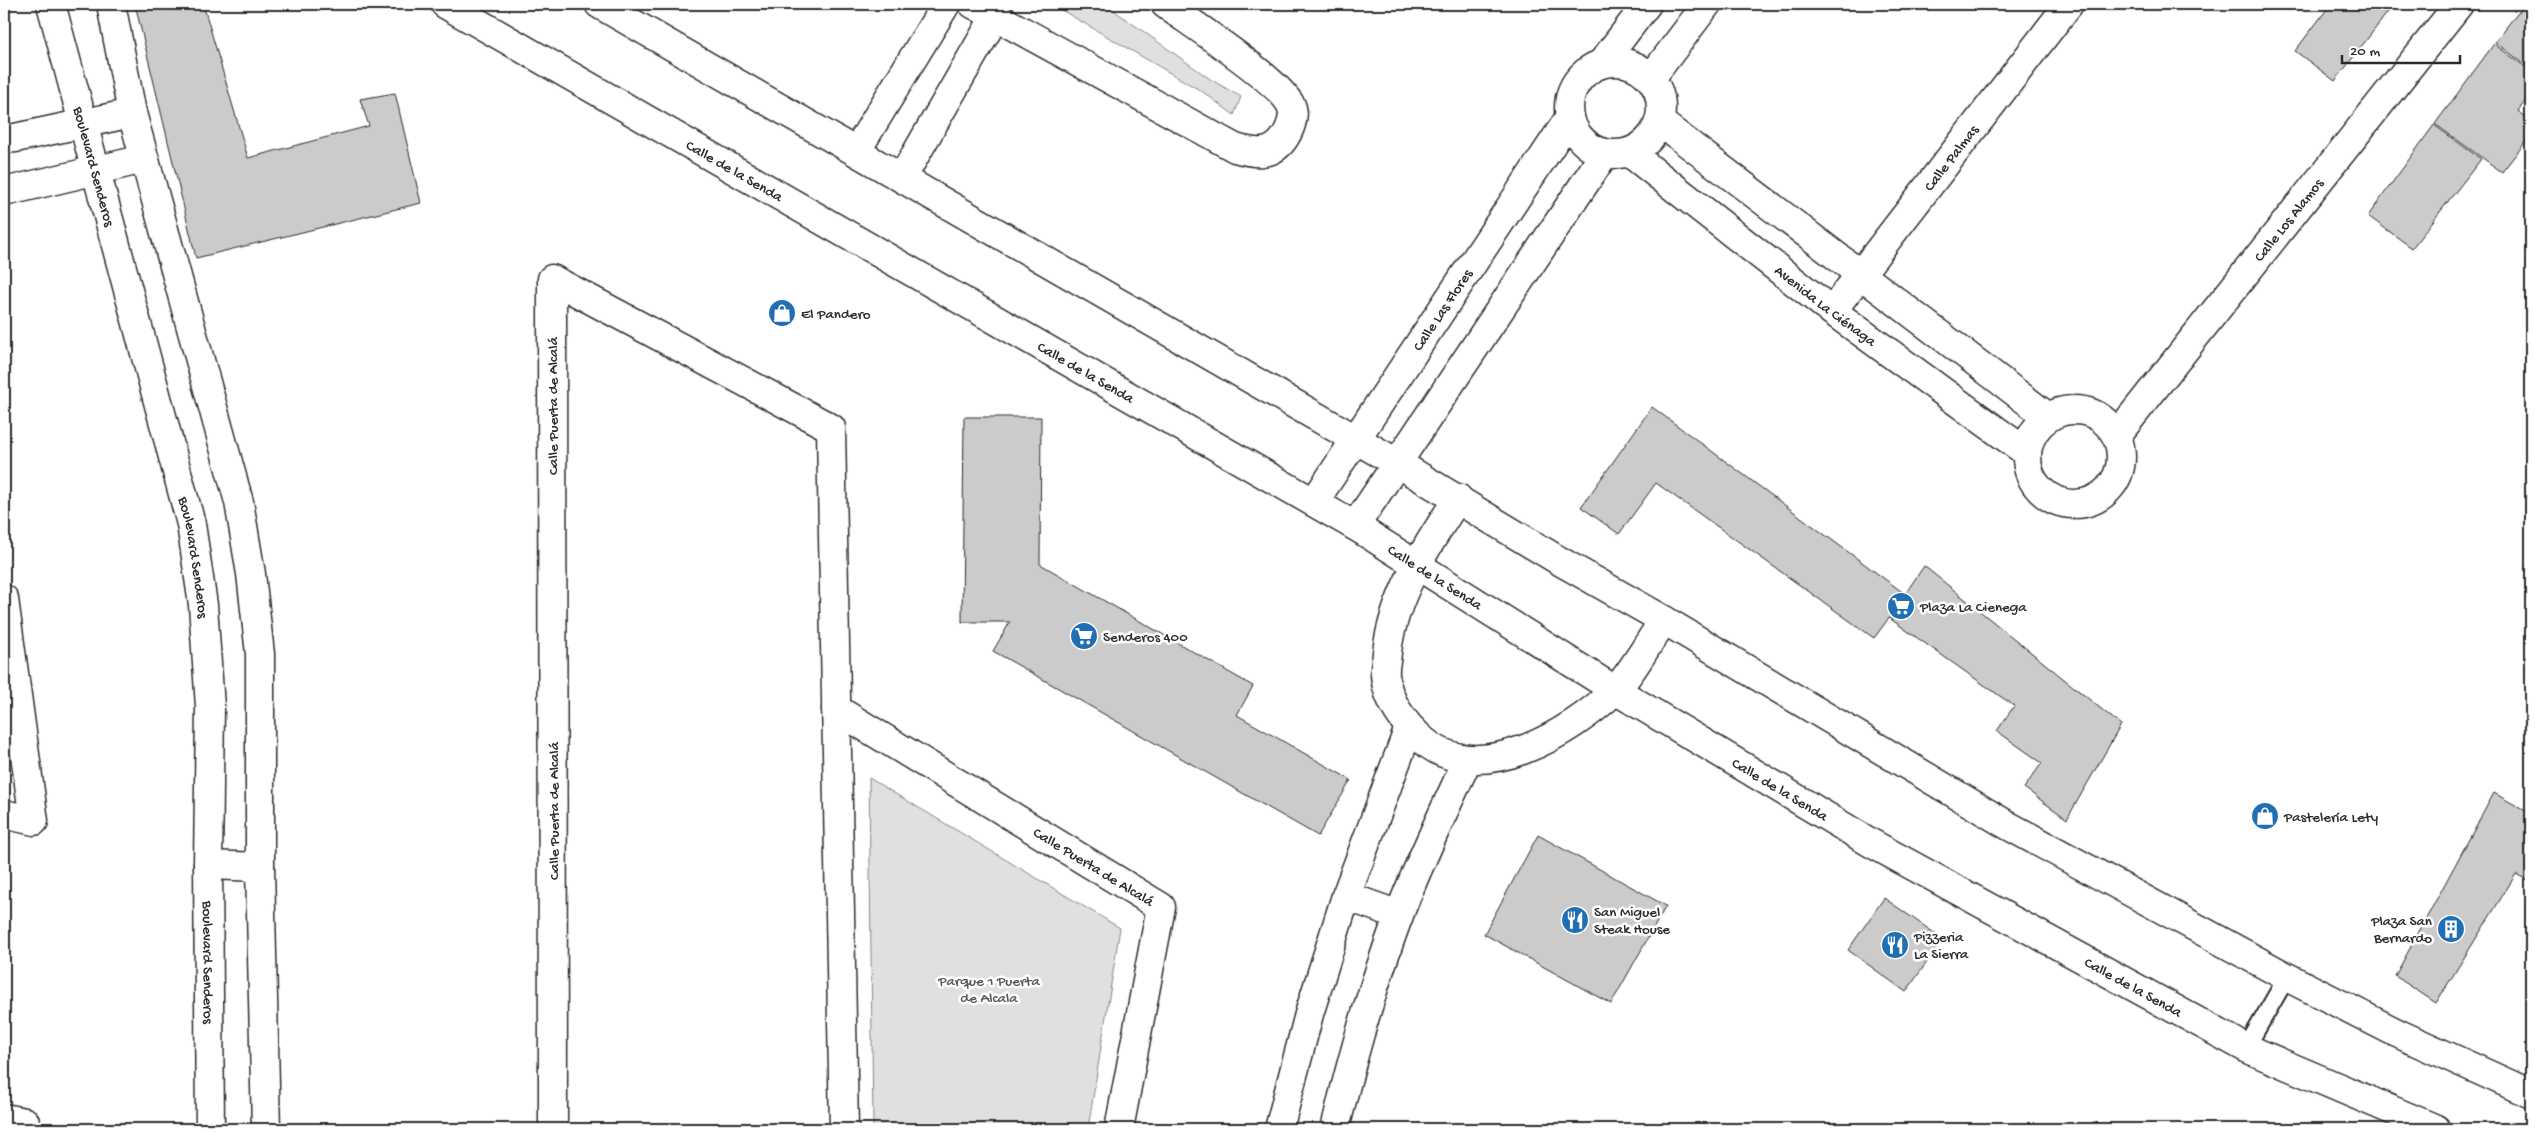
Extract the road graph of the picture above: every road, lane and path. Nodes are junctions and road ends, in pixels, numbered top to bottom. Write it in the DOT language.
graph roads {
  1 [pos="50,4"];
  2 [pos="111,4"];
  3 [pos="445,4"];
  4 [pos="599,4"];
  5 [pos="946,4"];
  6 [pos="1165,4"];
  7 [pos="1647,4"];
  8 [pos="1707,4"];
  9 [pos="2069,4"];
  10 [pos="2459,4"];
  11 [pos="984,10"];
  12 [pos="1602,63"];
  13 [pos="1651,78"];
  14 [pos="132,112"];
  15 [pos="1570,117"];
  16 [pos="1660,122"];
  17 [pos="81,124"];
  18 [pos="4,138"];
  19 [pos="857,150"];
  20 [pos="1617,153"];
  21 [pos="144,159"];
  22 [pos="96,171"];
  23 [pos="902,178"];
  24 [pos="4,192"];
  25 [pos="1861,274"];
  26 [pos="1832,310"];
  27 [pos="2048,417"];
  28 [pos="2117,435"];
  29 [pos="1356,439"];
  30 [pos="2026,452"];
  31 [pos="1397,463"];
  32 [pos="1458,498"];
  33 [pos="1314,502"];
  34 [pos="1355,526"];
  35 [pos="1416,563"];
  36 [pos="4,599"];
  37 [pos="1664,620"];
  38 [pos="1615,690"];
  39 [pos="836,708"];
  40 [pos="1409,728"];
  41 [pos="1468,759"];
  42 [pos="4,814"];
  43 [pos="208,865"];
  44 [pos="260,867"];
  45 [pos="1346,896"];
  46 [pos="1399,915"];
  47 [pos="2287,977"];
  48 [pos="2246,1048"];
  49 [pos="2531,1094"];
  50 [pos="210,1129"];
  51 [pos="266,1129"];
  52 [pos="553,1129"];
  53 [pos="844,1129"];
  54 [pos="1119,1129"];
  55 [pos="1279,1129"];
  56 [pos="1335,1129"];
  57 [pos="2436,1129"];
  1 -- 17 [label="street, Boulevard Senderos"];
  2 -- 14 [label="street"];
  3 -- 33 [label="street, Calle de la Senda"];
  4 -- 19 [label="street"];
  5 -- 19 [label="street"];
  6 -- 11 [label="street"];
  7 -- 12 [label="street"];
  8 -- 13 [label="street"];
  9 -- 25 [label="street, Calle Palmas"];
  10 -- 28 [label="street, Calle Los Alamos"];
  11 -- 23 [label="street"];
  12 -- 13 [label="street"];
  12 -- 15 [label="street"];
  13 -- 16 [label="street"];
  14 -- 17 [label="street"];
  14 -- 21 [label="street"];
  15 -- 20 [label="street"];
  15 -- 29 [label="street, Calle Las Flores"];
  16 -- 20 [label="street"];
  16 -- 25 [label="street"];
  17 -- 18 [label="street"];
  17 -- 22 [label="street, Boulevard Senderos"];
  19 -- 23 [label="street"];
  20 -- 26 [label="street, Avenida La Ciénaga"];
  20 -- 31 [label="street"];
  21 -- 22 [label="street"];
  21 -- 44 [label="street"];
  22 -- 24 [label="street"];
  22 -- 43 [label="street, Boulevard Senderos"];
  23 -- 29 [label="street"];
  25 -- 26 [label="street, Calle Palmas"];
  25 -- 27 [label="street"];
  26 -- 30 [label="street, Avenida La Ciénaga"];
  27 -- 28 [label="street"];
  27 -- 30 [label="street"];
  28 -- 30 [label="street"];
  29 -- 31 [label="street"];
  29 -- 33 [label="street, Calle Las Flores"];
  31 -- 32 [label="street"];
  31 -- 34 [label="street"];
  32 -- 35 [label="street"];
  32 -- 37 [label="street"];
  33 -- 34 [label="street, Calle de la Senda"];
  34 -- 35 [label="street, Calle de la Senda"];
  35 -- 38 [label="street, Calle de la Senda"];
  35 -- 40 [label="street"];
  36 -- 42 [label="street"];
  37 -- 38 [label="street"];
  37 -- 47 [label="street"];
  38 -- 41 [label="street"];
  38 -- 48 [label="street, Calle de la Senda"];
  39 -- 52 [label="street, Calle Puerta de Alcalá"];
  39 -- 53 [label="street, Calle Puerta de Alcalá"];
  39 -- 54 [label="street, Calle Puerta de Alcalá"];
  40 -- 41 [label="street"];
  40 -- 45 [label="street"];
  41 -- 46 [label="street"];
  43 -- 44 [label="street"];
  43 -- 50 [label="street, Boulevard Senderos"];
  44 -- 51 [label="street"];
  45 -- 46 [label="street"];
  45 -- 55 [label="street"];
  46 -- 56 [label="street"];
  47 -- 48 [label="lane"];
  47 -- 49 [label="street"];
  48 -- 57 [label="street, Calle de la Senda"];
}
